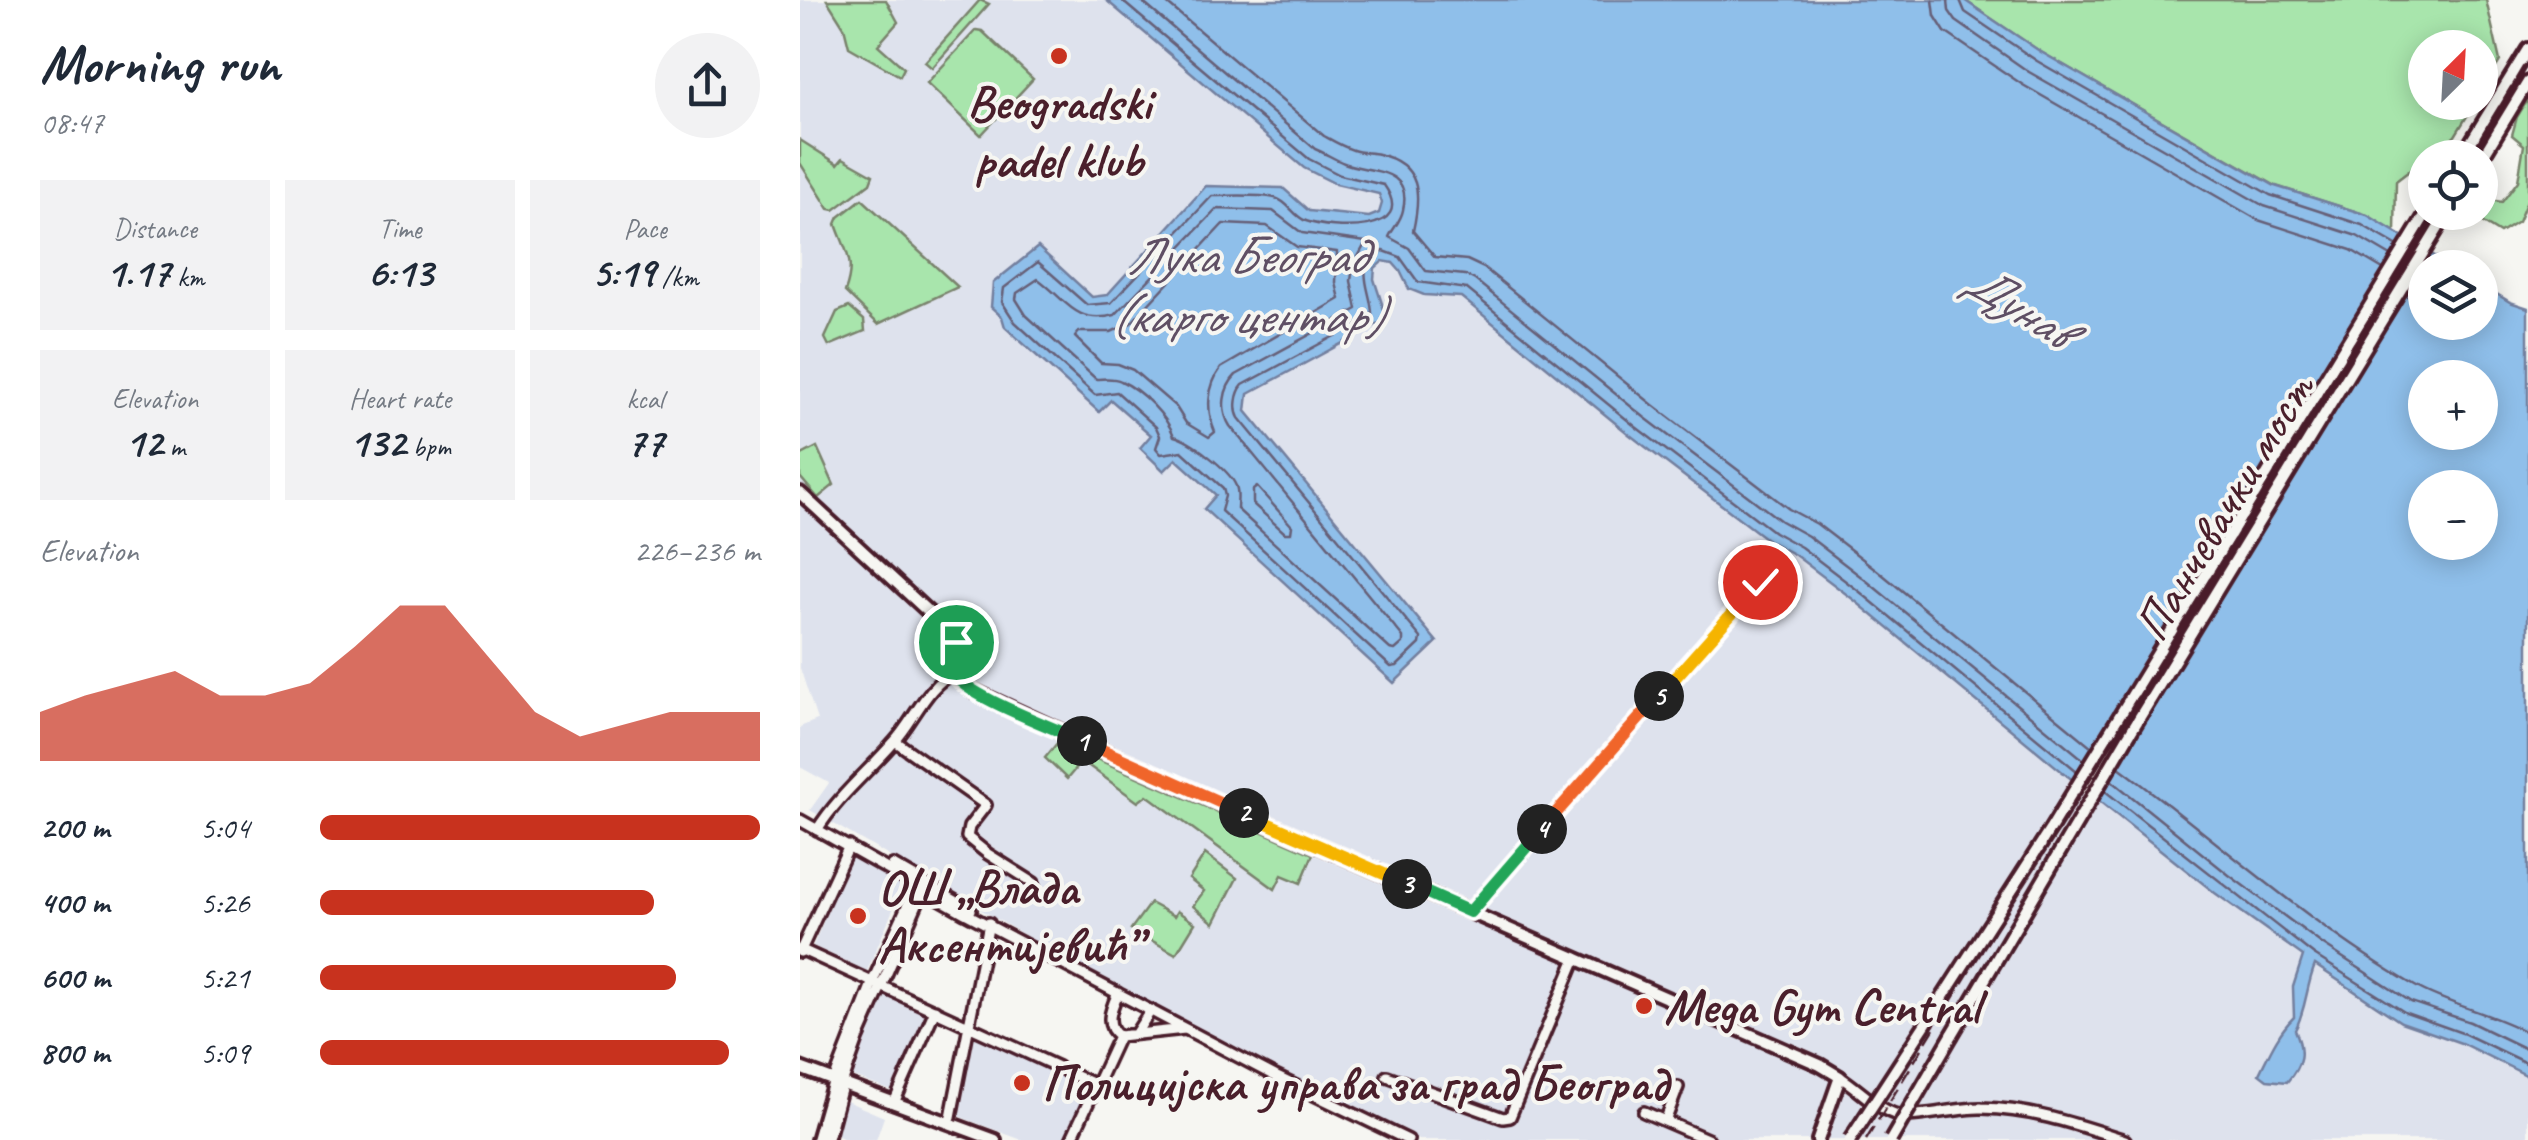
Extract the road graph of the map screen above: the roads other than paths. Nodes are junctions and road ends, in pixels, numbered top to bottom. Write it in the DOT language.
graph roads {
  1 [pos="2528,49"];
  2 [pos="2528,82"];
  3 [pos="2472,140"];
  4 [pos="2493,140"];
  5 [pos="2417,230"];
  6 [pos="2437,230"];
  7 [pos="800,492"];
  8 [pos="1760,582"];
  9 [pos="954,672"];
  10 [pos="895,742"];
  11 [pos="800,818"];
  12 [pos="818,828"];
  13 [pos="850,845"];
  14 [pos="1034,883"];
  15 [pos="921,885"];
  16 [pos="1470,912"];
  17 [pos="989,923"];
  18 [pos="800,951"];
  19 [pos="1576,958"];
  20 [pos="877,984"];
  21 [pos="1118,993"];
  22 [pos="935,1010"];
  23 [pos="1152,1010"];
  24 [pos="970,1026"];
  25 [pos="1188,1029"];
  26 [pos="1136,1033"];
  27 [pos="1118,1036"];
  28 [pos="800,1068"];
  29 [pos="1387,1076"];
  30 [pos="1840,1077"];
  31 [pos="838,1083"];
  32 [pos="1096,1085"];
  33 [pos="1678,1087"];
  34 [pos="894,1103"];
  35 [pos="1644,1112"];
  36 [pos="951,1117"];
  37 [pos="1666,1120"];
  38 [pos="817,1140"];
  39 [pos="826,1140"];
  40 [pos="995,1140"];
  41 [pos="1071,1140"];
  42 [pos="1408,1140"];
  43 [pos="1708,1140"];
  44 [pos="1818,1140"];
  45 [pos="1850,1140"];
  46 [pos="1891,1140"];
  47 [pos="2125,1140"];
  1 -- 3 [label="main road"];
  2 -- 4 [label="main road"];
  5 -- 45 [label="main road, Панчевачки мост, bridge"];
  6 -- 46 [label="main road, Панчевачки мост, bridge"];
  7 -- 9 [label="main road"];
  8 -- 16 [label="street"];
  9 -- 10 [label="street"];
  9 -- 16 [label="main road"];
  10 -- 12 [label="street"];
  10 -- 14 [label="street"];
  11 -- 12 [label="street"];
  12 -- 13 [label="street"];
  13 -- 15 [label="street"];
  13 -- 18 [label="street"];
  15 -- 17 [label="street"];
  15 -- 20 [label="street"];
  16 -- 19 [label="main road"];
  17 -- 21 [label="street"];
  17 -- 24 [label="street"];
  18 -- 20 [label="street"];
  19 -- 29 [label="street"];
  19 -- 30 [label="main road"];
  20 -- 22 [label="street"];
  20 -- 31 [label="street"];
  21 -- 23 [label="street"];
  21 -- 27 [label="street"];
  22 -- 24 [label="street"];
  22 -- 34 [label="street"];
  23 -- 25 [label="street"];
  23 -- 26 [label="street"];
  24 -- 32 [label="street"];
  24 -- 36 [label="street"];
  25 -- 26 [label="street"];
  25 -- 42 [label="street"];
  26 -- 27 [label="street"];
  27 -- 32 [label="street"];
  28 -- 31 [label="main road"];
  30 -- 44 [label="main road"];
  30 -- 47 [label="street"];
  31 -- 34 [label="main road"];
  31 -- 38 [label="main road"];
  31 -- 39 [label="main road"];
  32 -- 41 [label="street"];
  33 -- 37 [label="street"];
  34 -- 40 [label="main road"];
  35 -- 37 [label="street"];
  37 -- 43 [label="street"];
}
